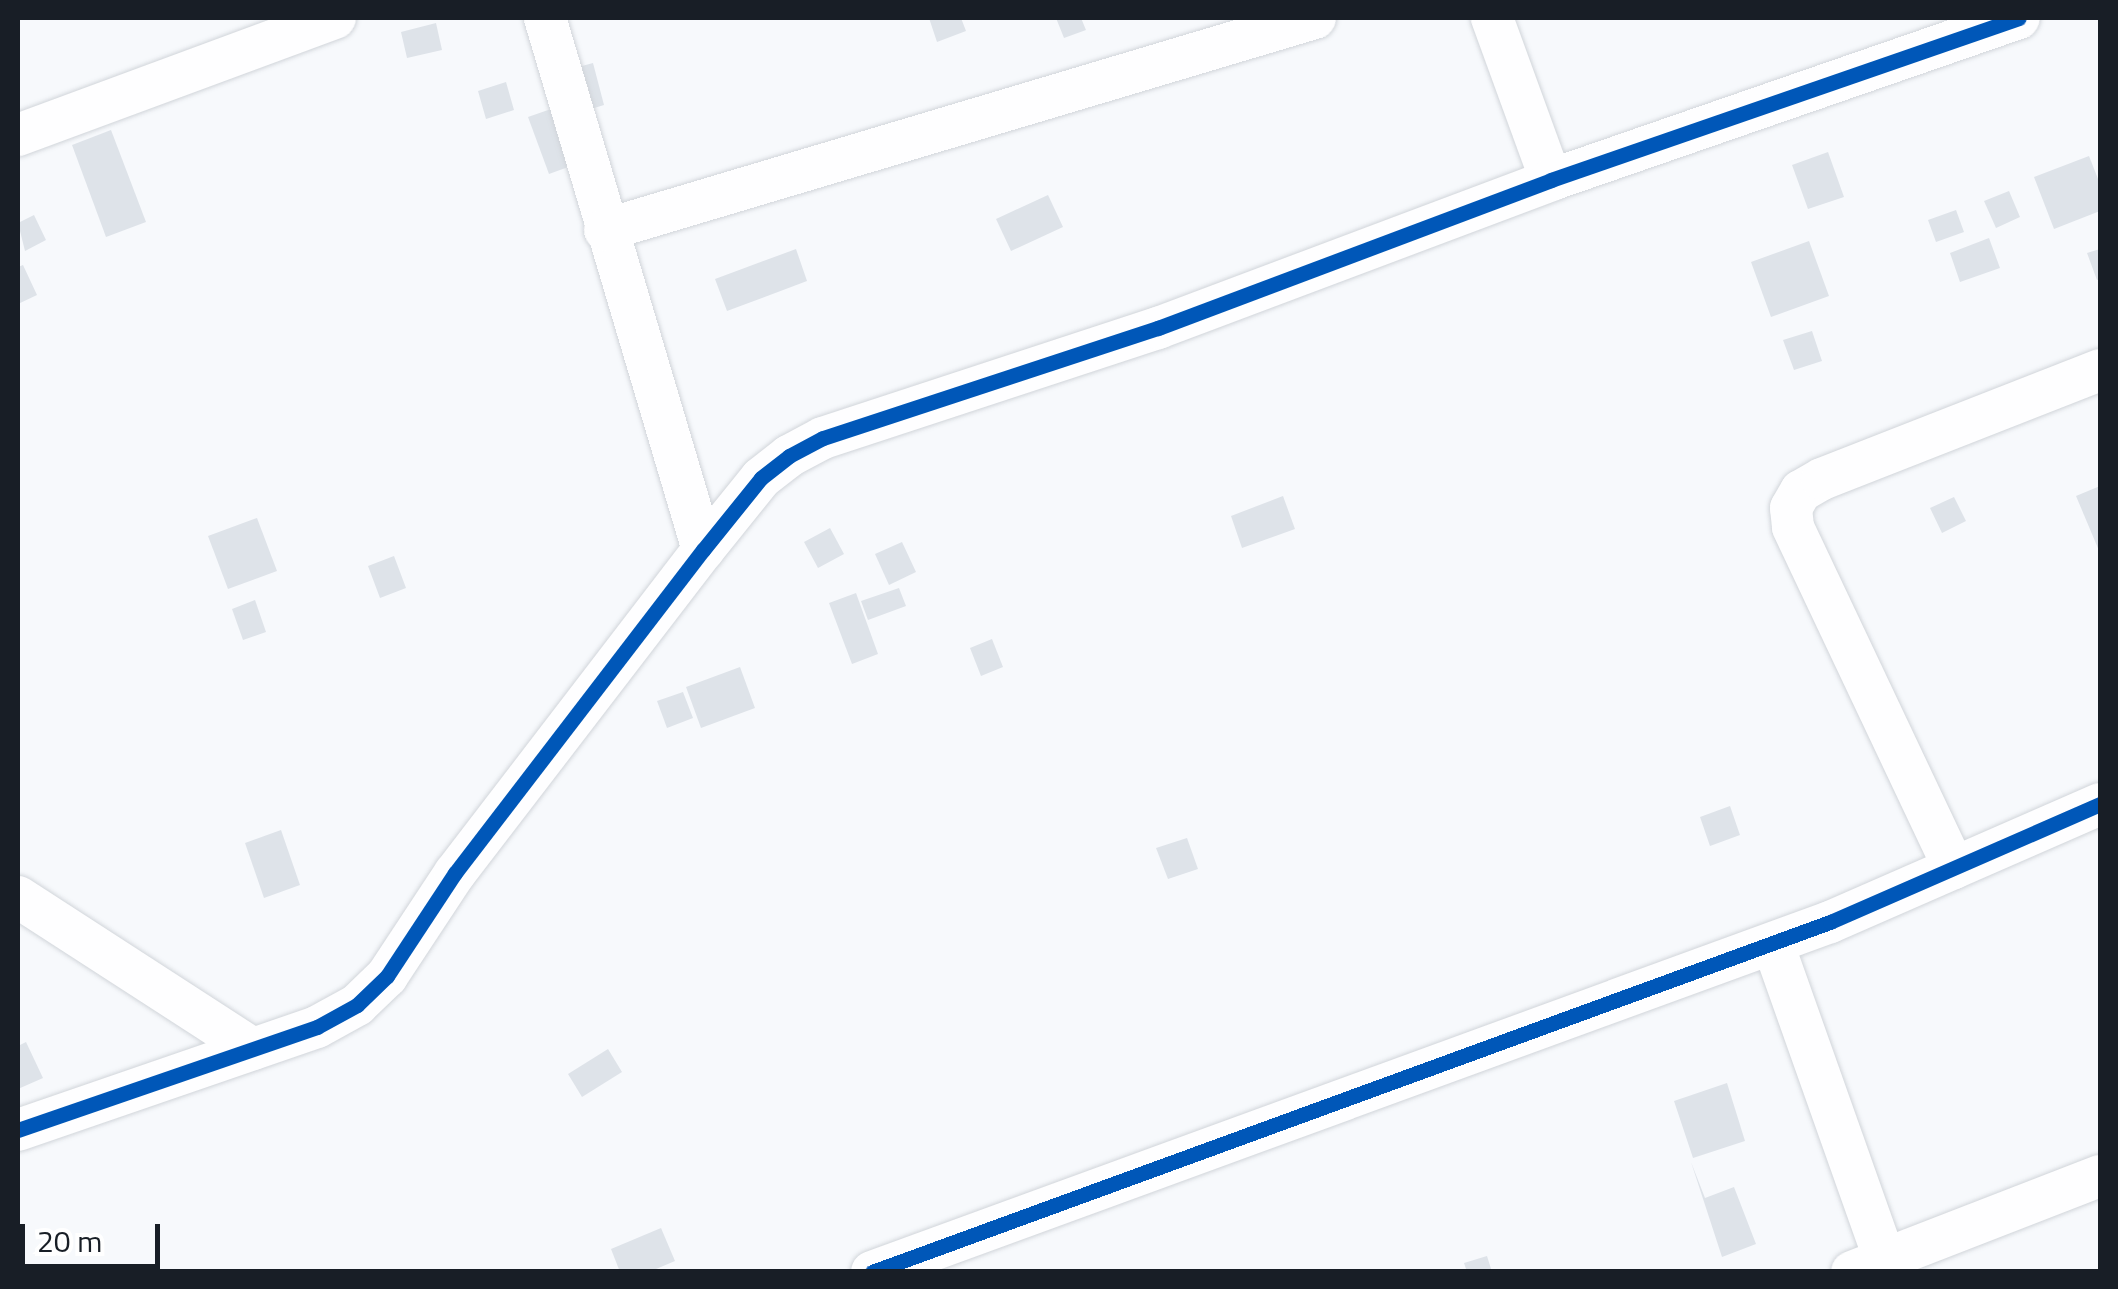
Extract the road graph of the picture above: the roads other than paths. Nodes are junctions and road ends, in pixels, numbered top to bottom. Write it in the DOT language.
graph roads {
  1 [pos="335,18"];
  2 [pos="545,18"];
  3 [pos="1315,18"];
  4 [pos="1492,18"];
  5 [pos="2019,18"];
  6 [pos="18,135"];
  7 [pos="1552,180"];
  8 [pos="605,230"];
  9 [pos="2100,370"];
  10 [pos="703,550"];
  11 [pos="2100,804"];
  12 [pos="1954,868"];
  13 [pos="18,897"];
  14 [pos="1772,944"];
  15 [pos="253,1049"];
  16 [pos="18,1130"];
  17 [pos="2100,1176"];
  18 [pos="1875,1268"];
  19 [pos="872,1272"];
  1 -- 6 [label="street"];
  2 -- 8 [label="street"];
  3 -- 8 [label="street"];
  4 -- 7 [label="street"];
  5 -- 7 [label="street"];
  7 -- 10 [label="street"];
  8 -- 10 [label="street"];
  9 -- 12 [label="street"];
  10 -- 15 [label="street"];
  11 -- 12 [label="street"];
  12 -- 14 [label="street"];
  13 -- 15 [label="street"];
  14 -- 18 [label="street"];
  14 -- 19 [label="street"];
  15 -- 16 [label="street"];
  17 -- 18 [label="street"];
}
